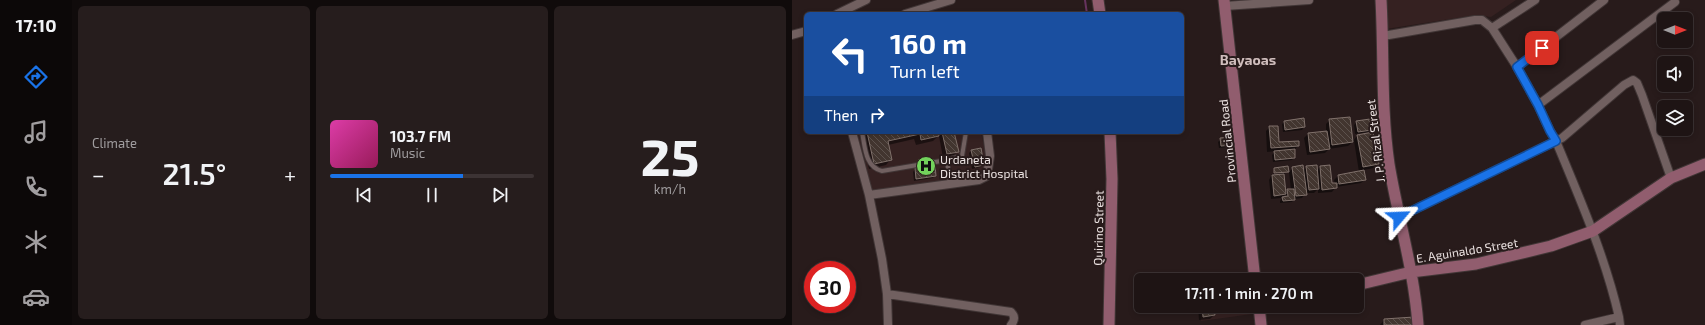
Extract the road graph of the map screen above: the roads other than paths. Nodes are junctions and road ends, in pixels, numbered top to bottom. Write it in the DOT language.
graph roads {
  1 [pos="866,0"];
  2 [pos="950,0"];
  3 [pos="1098,0"];
  4 [pos="1309,0"];
  5 [pos="1381,0"];
  6 [pos="1535,0"];
  7 [pos="1604,0"];
  8 [pos="1675,2"];
  9 [pos="1225,3"];
  10 [pos="842,12"];
  11 [pos="911,12"];
  12 [pos="1100,12"];
  13 [pos="1492,28"];
  14 [pos="804,32"];
  15 [pos="792,35"];
  16 [pos="1383,36"];
  17 [pos="1517,67"];
  18 [pos="1538,105"];
  19 [pos="853,134"];
  20 [pos="862,134"];
  21 [pos="966,134"];
  22 [pos="987,134"];
  23 [pos="1110,134"];
  24 [pos="1556,141"];
  25 [pos="947,160"];
  26 [pos="1705,164"];
  27 [pos="1672,178"];
  28 [pos="950,184"];
  29 [pos="868,195"];
  30 [pos="1399,217"];
  31 [pos="1593,231"];
  32 [pos="1411,272"];
  33 [pos="1254,273"];
  34 [pos="1364,283"];
  35 [pos="887,294"];
  36 [pos="1262,313"];
  37 [pos="1619,321"];
  38 [pos="888,325"];
  39 [pos="1011,325"];
  40 [pos="1109,325"];
  41 [pos="1261,325"];
  42 [pos="1418,325"];
  43 [pos="1585,325"];
  1 -- 10 [label="street"];
  2 -- 11 [label="street"];
  3 -- 12 [label="street"];
  4 -- 9 [label="street"];
  5 -- 16 [label="street, J. P. Rizal Street"];
  6 -- 13 [label="street"];
  7 -- 17 [label="street"];
  8 -- 18 [label="street"];
  9 -- 33 [label="street, Provincial Road"];
  13 -- 16 [label="street"];
  13 -- 17 [label="street"];
  14 -- 15 [label="street"];
  16 -- 30 [label="street, J. P. Rizal Street"];
  17 -- 18 [label="street"];
  18 -- 24 [label="street"];
  19 -- 29 [label="street"];
  20 -- 25 [label="lane"];
  21 -- 25 [label="lane"];
  22 -- 28 [label="street"];
  23 -- 40 [label="street, Quirino Street"];
  24 -- 27 [label="street"];
  24 -- 30 [label="street"];
  24 -- 31 [label="street"];
  25 -- 28 [label="lane"];
  26 -- 27 [label="street, E. Aguinaldo Street"];
  27 -- 31 [label="street, E. Aguinaldo Street"];
  28 -- 29 [label="street"];
  29 -- 35 [label="street"];
  30 -- 32 [label="street, J. P. Rizal Street"];
  31 -- 32 [label="street, E. Aguinaldo Street"];
  31 -- 37 [label="street"];
  32 -- 34 [label="street, E. Aguinaldo Street"];
  32 -- 42 [label="street, J. P. Rizal Street"];
  35 -- 38 [label="street"];
  35 -- 39 [label="street"];
  36 -- 41 [label="street"];
  37 -- 43 [label="street"];
}
